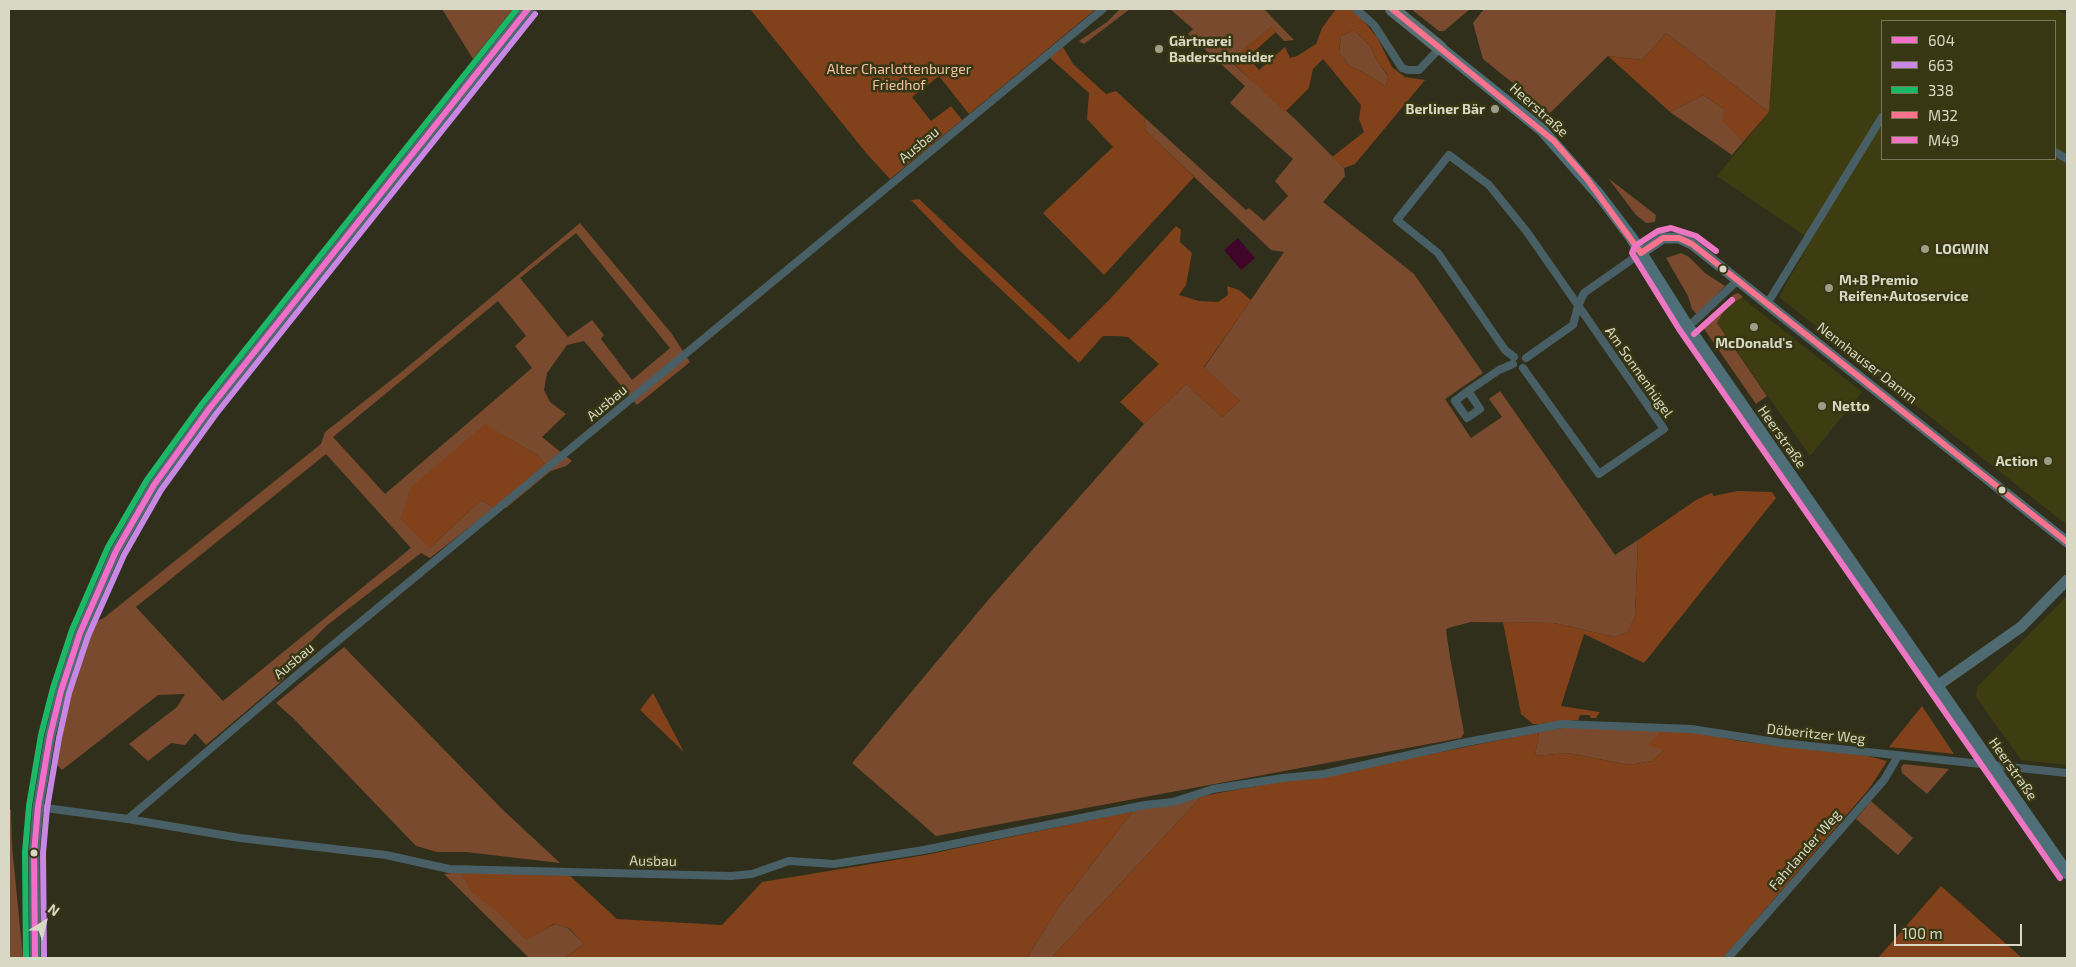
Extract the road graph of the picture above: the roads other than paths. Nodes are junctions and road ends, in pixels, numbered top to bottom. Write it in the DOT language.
graph roads {
  1 [pos="528,9"];
  2 [pos="1103,9"];
  3 [pos="1356,9"];
  4 [pos="1392,9"];
  5 [pos="1440,48"];
  6 [pos="1881,119"];
  7 [pos="2056,153"];
  8 [pos="2067,159"];
  9 [pos="1641,253"];
  10 [pos="1738,280"];
  11 [pos="1768,304"];
  12 [pos="1578,306"];
  13 [pos="1688,327"];
  14 [pos="1526,358"];
  15 [pos="1513,361"];
  16 [pos="1523,368"];
  17 [pos="1468,391"];
  18 [pos="2067,542"];
  19 [pos="2067,580"];
  20 [pos="1937,686"];
  21 [pos="1898,756"];
  22 [pos="1992,765"];
  23 [pos="2067,773"];
  24 [pos="38,807"];
  25 [pos="128,819"];
  26 [pos="789,861"];
  27 [pos="2067,873"];
  28 [pos="35,958"];
  29 [pos="1728,958"];
  1 -- 24 [label="main road"];
  2 -- 25 [label="street, Ausbau"];
  3 -- 5 [label="street"];
  4 -- 5 [label="highway"];
  5 -- 9 [label="main road, Heerstraße"];
  6 -- 11 [label="street"];
  7 -- 8 [label="street"];
  9 -- 10 [label="main road, Nennhauser Damm"];
  9 -- 12 [label="street"];
  9 -- 13 [label="main road, Heerstraße"];
  10 -- 11 [label="main road, Nennhauser Damm"];
  10 -- 13 [label="street"];
  11 -- 18 [label="main road, Nennhauser Damm"];
  12 -- 14 [label="street"];
  12 -- 15 [label="street"];
  12 -- 16 [label="street, Am Sonnenhügel"];
  13 -- 20 [label="main road, Heerstraße"];
  14 -- 15 [label="street"];
  14 -- 16 [label="street"];
  15 -- 16 [label="street"];
  15 -- 17 [label="street"];
  19 -- 20 [label="main road"];
  20 -- 22 [label="main road, Heerstraße"];
  21 -- 22 [label="street, Döberitzer Weg"];
  21 -- 26 [label="street, Döberitzer Weg"];
  21 -- 29 [label="street, Fahrlander Weg"];
  22 -- 23 [label="street, Döberitzer Weg"];
  22 -- 27 [label="main road, Heerstraße"];
  24 -- 25 [label="street, Ausbau"];
  24 -- 28 [label="main road"];
  25 -- 26 [label="street, Ausbau"];
}
